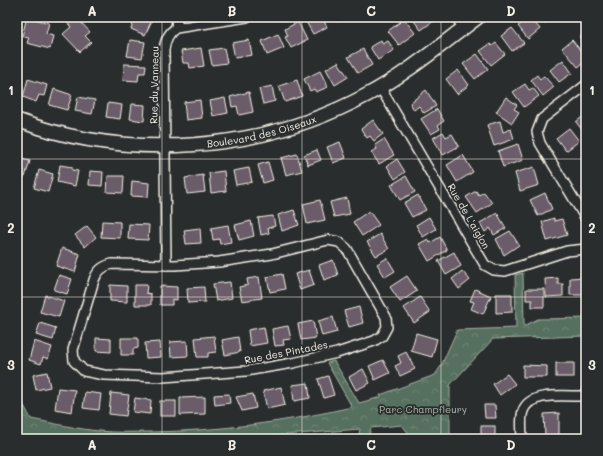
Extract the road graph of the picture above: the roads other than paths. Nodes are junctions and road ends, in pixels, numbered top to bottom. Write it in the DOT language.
graph roads {
  1 [pos="177,17"];
  2 [pos="247,17"];
  3 [pos="456,17"];
  4 [pos="478,17"];
  5 [pos="218,19"];
  6 [pos="176,28"];
  7 [pos="464,28"];
  8 [pos="586,85"];
  9 [pos="380,87"];
  10 [pos="17,120"];
  11 [pos="165,146"];
  12 [pos="586,218"];
  13 [pos="586,249"];
  14 [pos="166,265"];
  15 [pos="586,396"];
  16 [pos="522,439"];
  1 -- 6 [label="street, Rue du Vanneau"];
  2 -- 5 [label="street"];
  3 -- 7 [label="street"];
  4 -- 7 [label="street, Boulevard des Oiseaux"];
  5 -- 6 [label="street"];
  6 -- 11 [label="street, Rue du Vanneau"];
  7 -- 9 [label="street, Boulevard des Oiseaux"];
  8 -- 12 [label="street"];
  9 -- 11 [label="street, Boulevard des Oiseaux"];
  9 -- 13 [label="street, Rue de L'aiglon"];
  10 -- 11 [label="street, Boulevard des Oiseaux"];
  11 -- 14 [label="street"];
  14 -- 14 [label="street, Rue des Pintades"];
  15 -- 16 [label="street"];
}
